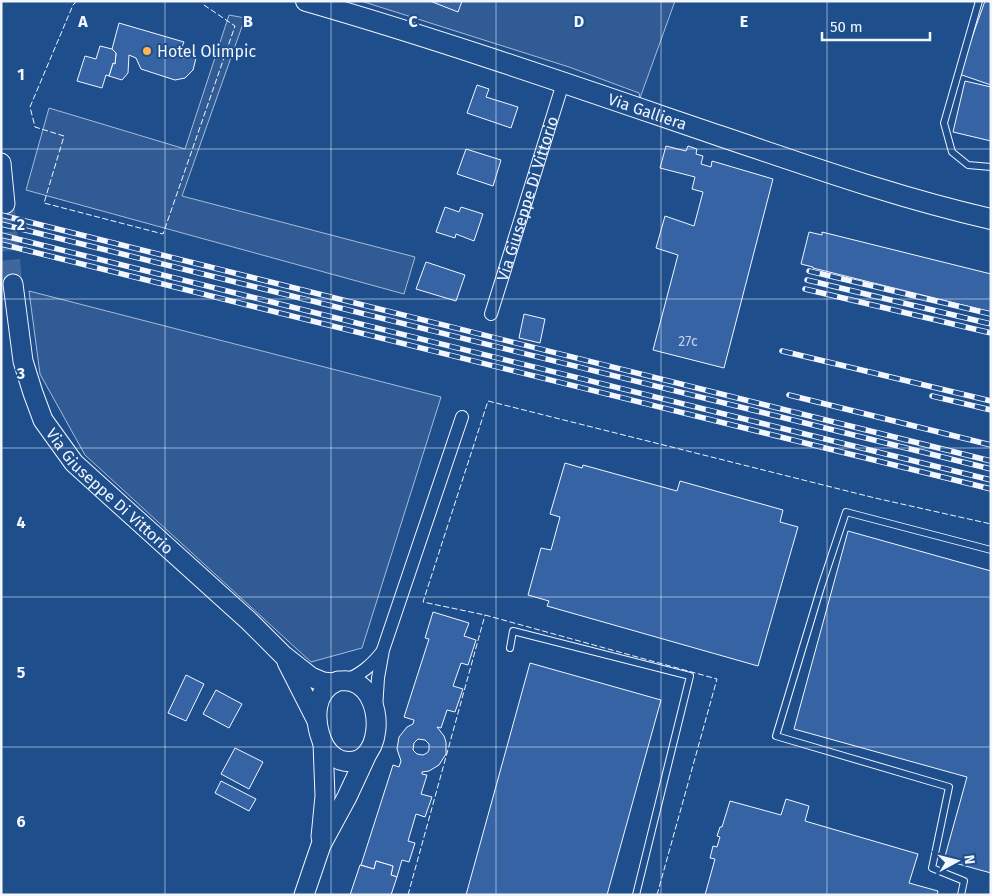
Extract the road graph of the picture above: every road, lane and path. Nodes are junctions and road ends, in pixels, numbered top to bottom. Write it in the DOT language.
graph roads {
  1 [pos="306,1"];
  2 [pos="979,1"];
  3 [pos="563,83"];
  4 [pos="1,163"];
  5 [pos="991,167"];
  6 [pos="5,204"];
  7 [pos="991,218"];
  8 [pos="13,284"];
  9 [pos="491,314"];
  10 [pos="462,417"];
  11 [pos="991,550"];
  12 [pos="510,648"];
  13 [pos="383,650"];
  14 [pos="283,655"];
  15 [pos="339,682"];
  16 [pos="376,711"];
  17 [pos="317,722"];
  18 [pos="323,743"];
  19 [pos="367,754"];
  20 [pos="321,845"];
  21 [pos="304,895"];
  22 [pos="636,895"];
  23 [pos="961,895"];
  1 -- 3 [label="main road, Via Galliera"];
  2 -- 5 [label="lane"];
  3 -- 7 [label="main road, Via Galliera"];
  3 -- 9 [label="street, Via Giuseppe Di Vittorio"];
  4 -- 6 [label="street"];
  8 -- 14 [label="street, Via Giuseppe Di Vittorio"];
  10 -- 13 [label="street, Via Giuseppe Di Vittorio"];
  11 -- 23 [label="lane"];
  12 -- 22 [label="lane"];
  13 -- 15 [label="street, Via Giuseppe Di Vittorio"];
  13 -- 16 [label="street, Via Giuseppe Di Vittorio"];
  14 -- 15 [label="street, Via Giuseppe Di Vittorio"];
  14 -- 17 [label="street, Via Giuseppe Di Vittorio"];
  15 -- 16 [label="street, Via Giuseppe Di Vittorio"];
  15 -- 17 [label="street, Via Giuseppe Di Vittorio"];
  16 -- 19 [label="street, Via Giuseppe Di Vittorio"];
  17 -- 18 [label="street, Via Giuseppe Di Vittorio"];
  18 -- 19 [label="street"];
  18 -- 20 [label="street, Via Giuseppe Di Vittorio"];
  19 -- 20 [label="street, Via Giuseppe Di Vittorio"];
  20 -- 21 [label="street, Via Giuseppe Di Vittorio"];
}
